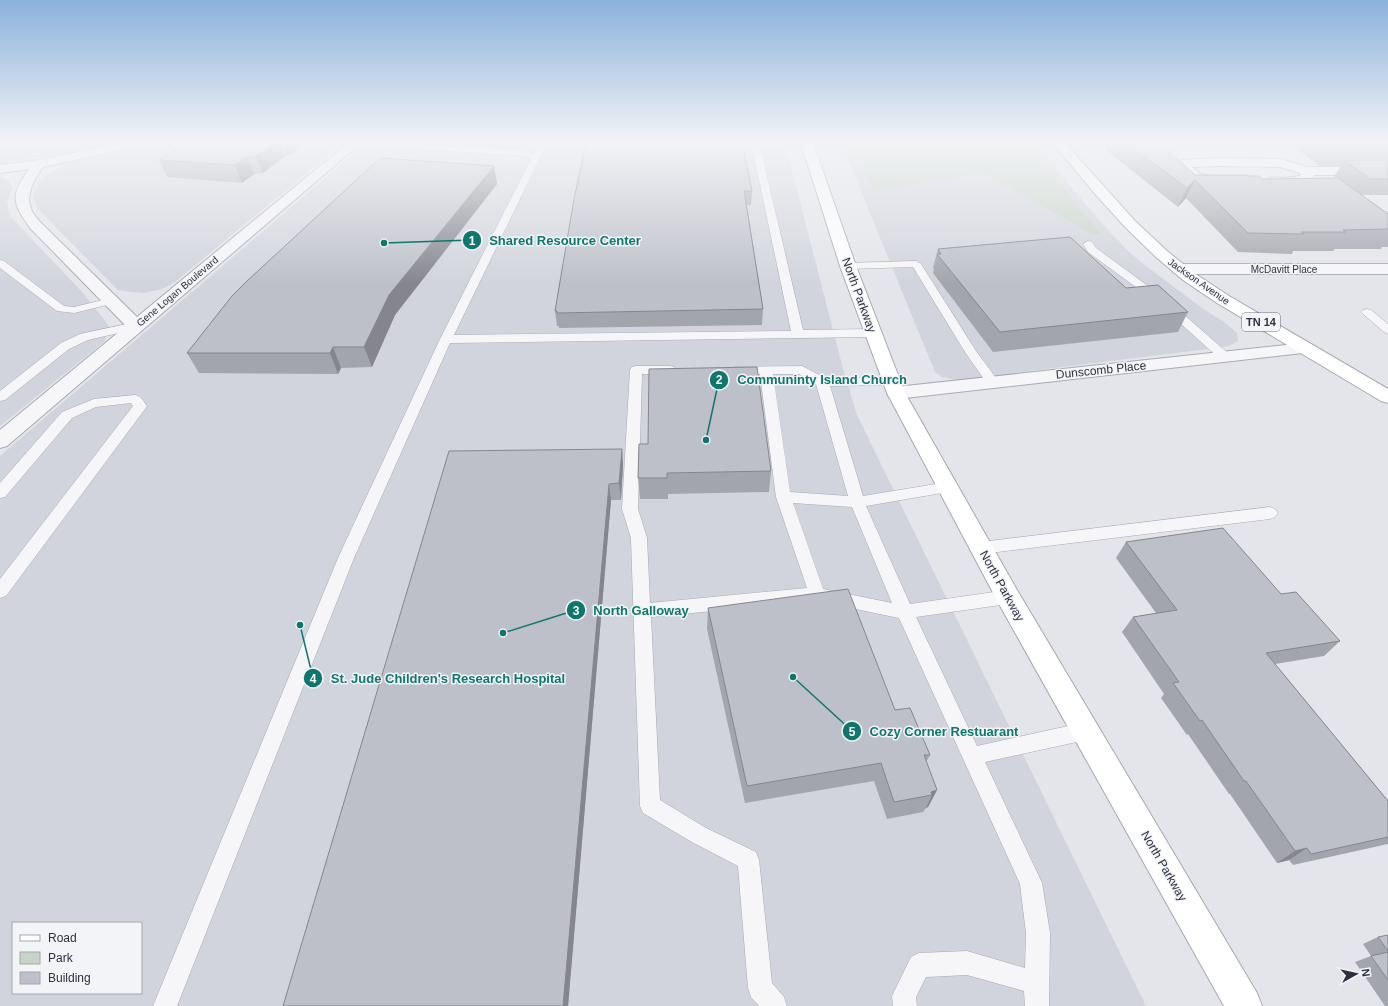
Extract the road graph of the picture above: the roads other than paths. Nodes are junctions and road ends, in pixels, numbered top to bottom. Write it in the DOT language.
graph roads {
  1 [pos="25,190"];
  2 [pos="299,190"];
  3 [pos="519,190"];
  4 [pos="766,190"];
  5 [pos="823,190"];
  6 [pos="1097,190"];
  7 [pos="1088,244"];
  8 [pos="0,263"];
  9 [pos="848,266"];
  10 [pos="1388,269"];
  11 [pos="1180,270"];
  12 [pos="111,301"];
  13 [pos="1367,312"];
  14 [pos="136,326"];
  15 [pos="1388,330"];
  16 [pos="873,333"];
  17 [pos="798,334"];
  18 [pos="446,339"];
  19 [pos="1305,348"];
  20 [pos="1225,357"];
  21 [pos="682,370"];
  22 [pos="728,370"];
  23 [pos="766,370"];
  24 [pos="822,382"];
  25 [pos="993,382"];
  26 [pos="894,387"];
  27 [pos="0,397"];
  28 [pos="1388,397"];
  29 [pos="0,441"];
  30 [pos="948,487"];
  31 [pos="0,493"];
  32 [pos="783,497"];
  33 [pos="857,502"];
  34 [pos="1270,513"];
  35 [pos="981,548"];
  36 [pos="0,591"];
  37 [pos="817,594"];
  38 [pos="1008,597"];
  39 [pos="642,611"];
  40 [pos="905,612"];
  41 [pos="1086,731"];
  42 [pos="972,756"];
  43 [pos="1037,995"];
  44 [pos="165,1006"];
  45 [pos="775,1006"];
  46 [pos="905,1006"];
  47 [pos="1244,1006"];
  1 -- 12 [label="street"];
  2 -- 14 [label="street, Gene Logan Boulevard"];
  3 -- 18 [label="lane"];
  4 -- 17 [label="lane"];
  5 -- 9 [label="main road, North Parkway"];
  6 -- 11 [label="main road, Jackson Avenue / TN 14"];
  7 -- 20 [label="lane"];
  8 -- 12 [label="lane"];
  9 -- 16 [label="main road, North Parkway"];
  9 -- 25 [label="lane"];
  10 -- 11 [label="street, McDavitt Place"];
  11 -- 19 [label="main road, Jackson Avenue / TN 14"];
  12 -- 14 [label="street"];
  13 -- 15 [label="lane"];
  14 -- 27 [label="lane"];
  14 -- 29 [label="street, Gene Logan Boulevard"];
  16 -- 17 [label="lane"];
  16 -- 26 [label="main road, North Parkway"];
  17 -- 18 [label="lane"];
  18 -- 44 [label="lane"];
  19 -- 20 [label="street, Dunscomb Place"];
  19 -- 28 [label="main road, Jackson Avenue / TN 14"];
  20 -- 25 [label="street, Dunscomb Place"];
  21 -- 39 [label="lane"];
  22 -- 23 [label="lane"];
  23 -- 24 [label="lane"];
  23 -- 32 [label="lane"];
  24 -- 26 [label="lane"];
  24 -- 33 [label="lane"];
  25 -- 26 [label="street, Dunscomb Place"];
  26 -- 30 [label="main road, North Parkway"];
  30 -- 33 [label="lane"];
  30 -- 35 [label="main road, North Parkway"];
  31 -- 36 [label="lane"];
  32 -- 33 [label="lane"];
  32 -- 37 [label="lane"];
  33 -- 40 [label="lane"];
  34 -- 35 [label="lane"];
  35 -- 38 [label="main road, North Parkway"];
  37 -- 39 [label="lane"];
  37 -- 40 [label="lane"];
  38 -- 40 [label="lane"];
  38 -- 41 [label="main road, North Parkway"];
  39 -- 45 [label="lane"];
  40 -- 42 [label="lane"];
  41 -- 42 [label="lane"];
  41 -- 47 [label="main road, North Parkway"];
  42 -- 43 [label="lane"];
  43 -- 46 [label="lane"];
}
